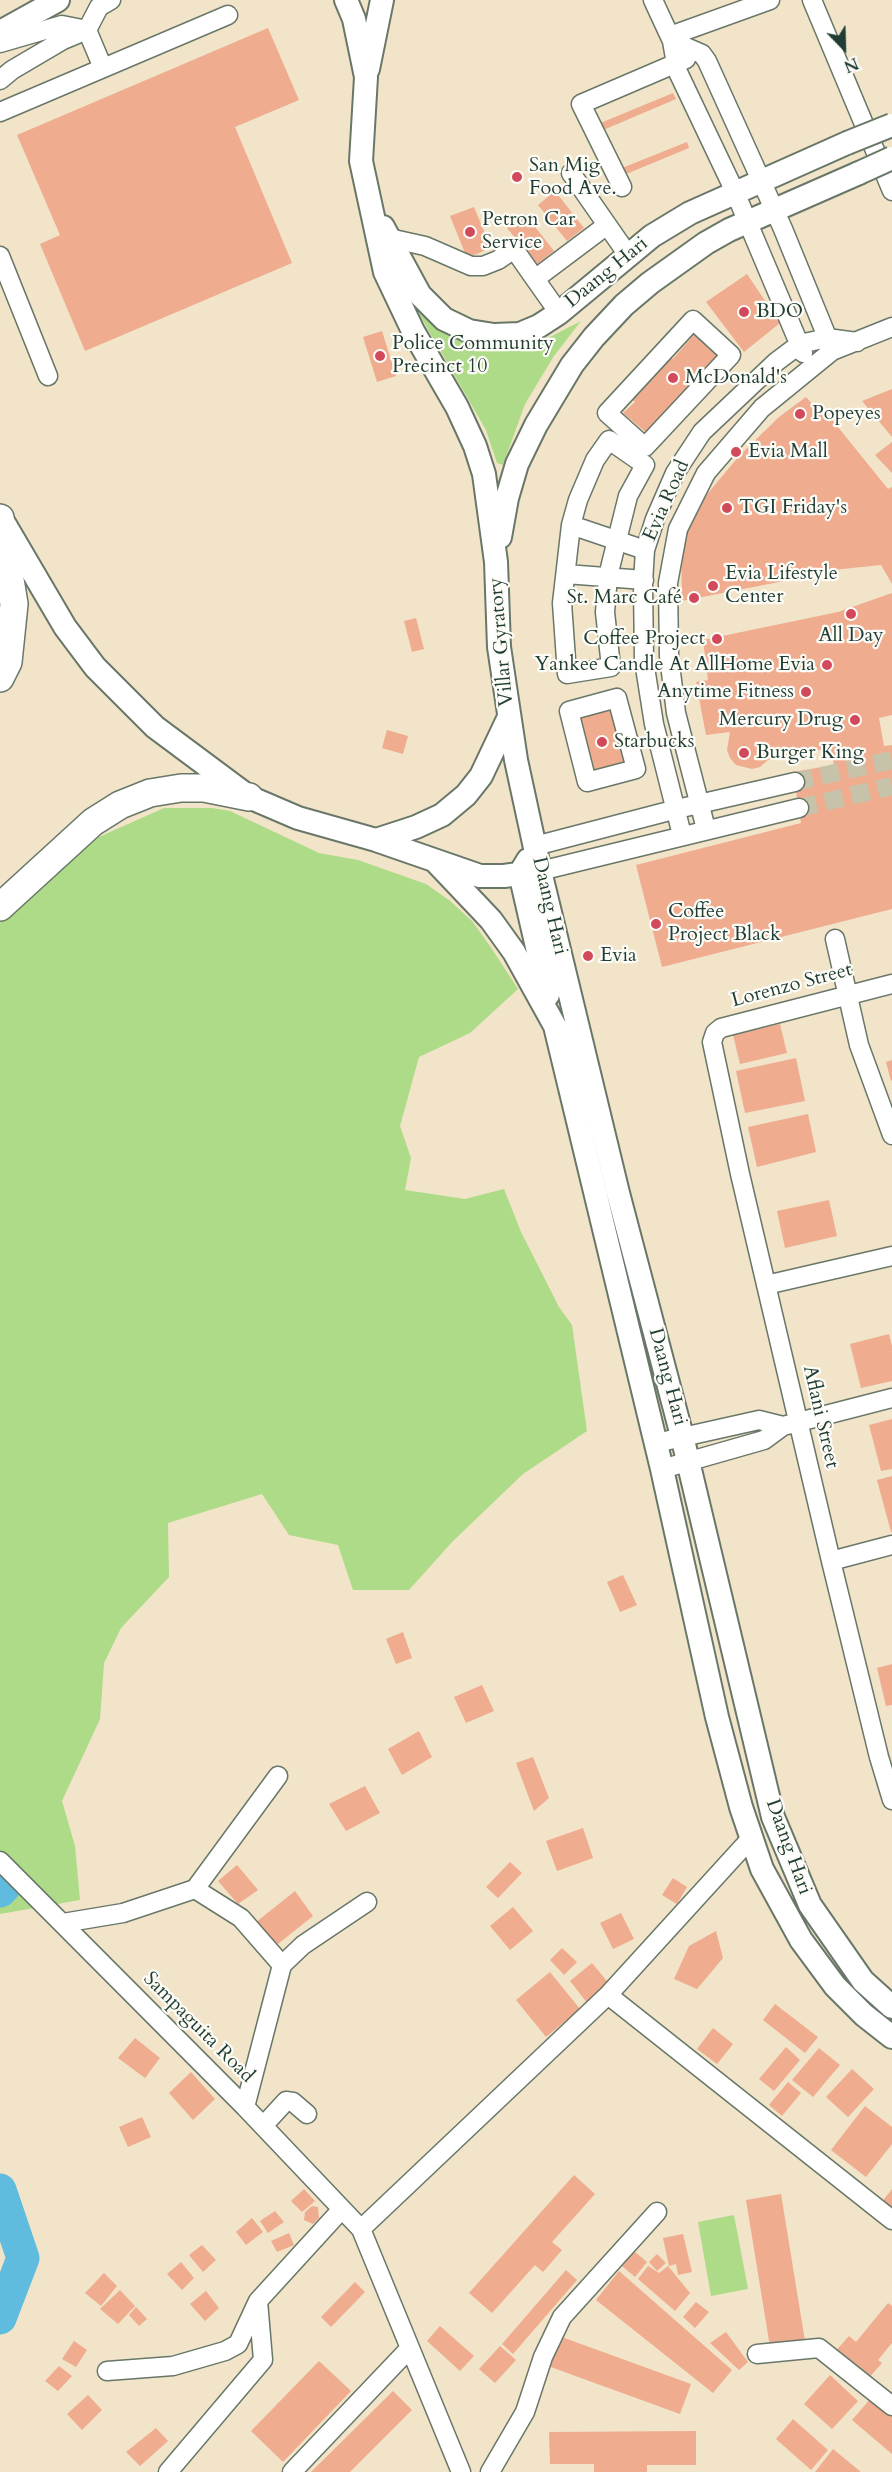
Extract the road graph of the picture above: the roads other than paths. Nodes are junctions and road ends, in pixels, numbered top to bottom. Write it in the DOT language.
graph roads {
  1 [pos="58,0"];
  2 [pos="111,0"];
  3 [pos="346,0"];
  4 [pos="382,0"];
  5 [pos="653,0"];
  6 [pos="770,0"];
  7 [pos="812,0"];
  8 [pos="228,15"];
  9 [pos="87,30"];
  10 [pos="0,32"];
  11 [pos="671,38"];
  12 [pos="0,43"];
  13 [pos="706,53"];
  14 [pos="675,63"];
  15 [pos="103,68"];
  16 [pos="366,77"];
  17 [pos="0,80"];
  18 [pos="0,112"];
  19 [pos="892,124"];
  20 [pos="892,158"];
  21 [pos="571,173"];
  22 [pos="760,181"];
  23 [pos="622,187"];
  24 [pos="892,191"];
  25 [pos="735,192"];
  26 [pos="371,204"];
  27 [pos="775,211"];
  28 [pos="748,222"];
  29 [pos="607,225"];
  30 [pos="389,238"];
  31 [pos="628,255"];
  32 [pos="0,256"];
  33 [pos="535,279"];
  34 [pos="559,313"];
  35 [pos="892,327"];
  36 [pos="800,344"];
  37 [pos="830,344"];
  38 [pos="810,369"];
  39 [pos="48,376"];
  40 [pos="645,447"];
  41 [pos="0,517"];
  42 [pos="571,525"];
  43 [pos="616,541"];
  44 [pos="645,550"];
  45 [pos="495,562"];
  46 [pos="566,574"];
  47 [pos="608,576"];
  48 [pos="644,580"];
  49 [pos="0,678"];
  50 [pos="509,717"];
  51 [pos="636,769"];
  52 [pos="795,782"];
  53 [pos="249,797"];
  54 [pos="699,804"];
  55 [pos="799,808"];
  56 [pos="676,809"];
  57 [pos="705,829"];
  58 [pos="682,835"];
  59 [pos="376,840"];
  60 [pos="535,846"];
  61 [pos="436,862"];
  62 [pos="530,872"];
  63 [pos="0,907"];
  64 [pos="835,939"];
  65 [pos="892,984"];
  66 [pos="847,995"];
  67 [pos="555,1026"];
  68 [pos="712,1042"];
  69 [pos="891,1130"];
  70 [pos="892,1256"];
  71 [pos="766,1285"];
  72 [pos="892,1398"];
  73 [pos="791,1424"];
  74 [pos="682,1436"];
  75 [pos="656,1443"];
  76 [pos="688,1461"];
  77 [pos="662,1469"];
  78 [pos="892,1545"];
  79 [pos="831,1560"];
  80 [pos="278,1776"];
  81 [pos="892,1800"];
  82 [pos="752,1837"];
  83 [pos="0,1861"];
  84 [pos="195,1889"];
  85 [pos="367,1902"];
  86 [pos="63,1923"];
  87 [pos="282,1965"];
  88 [pos="608,1995"];
  89 [pos="892,2007"];
  90 [pos="892,2037"];
  91 [pos="245,2107"];
  92 [pos="307,2114"];
  93 [pos="263,2126"];
  94 [pos="342,2209"];
  95 [pos="657,2212"];
  96 [pos="892,2220"];
  97 [pos="361,2229"];
  98 [pos="258,2301"];
  99 [pos="410,2348"];
  100 [pos="757,2354"];
  101 [pos="107,2371"];
  102 [pos="892,2406"];
  103 [pos="463,2469"];
  104 [pos="168,2472"];
  105 [pos="292,2472"];
  106 [pos="490,2472"];
  1 -- 10 [label="main road"];
  2 -- 9 [label="street"];
  3 -- 16 [label="main road, Villar Gyratory"];
  4 -- 16 [label="main road"];
  5 -- 11 [label="street"];
  6 -- 11 [label="street"];
  7 -- 24 [label="street"];
  8 -- 15 [label="street"];
  9 -- 12 [label="street"];
  9 -- 15 [label="street"];
  9 -- 17 [label="street"];
  11 -- 13 [label="street"];
  11 -- 14 [label="street"];
  13 -- 14 [label="street"];
  13 -- 22 [label="street"];
  14 -- 23 [label="street"];
  14 -- 25 [label="street"];
  15 -- 18 [label="street"];
  16 -- 26 [label="main road, Villar Gyratory"];
  19 -- 22 [label="main road, Daang Hari, bridge"];
  20 -- 27 [label="main road, Daang Hari, bridge"];
  21 -- 29 [label="street"];
  22 -- 25 [label="main road, Daang Hari"];
  22 -- 27 [label="street"];
  25 -- 28 [label="street"];
  25 -- 31 [label="main road, Daang Hari"];
  26 -- 30 [label="main road, Daang Hari"];
  26 -- 45 [label="main road, Villar Gyratory"];
  27 -- 28 [label="main road, Daang Hari"];
  27 -- 37 [label="street"];
  28 -- 36 [label="street"];
  28 -- 45 [label="main road, Daang Hari"];
  29 -- 31 [label="street"];
  29 -- 33 [label="street"];
  30 -- 33 [label="street"];
  30 -- 34 [label="main road, Daang Hari"];
  31 -- 34 [label="main road, Daang Hari"];
  32 -- 39 [label="street"];
  33 -- 34 [label="street"];
  35 -- 37 [label="street"];
  36 -- 37 [label="street, Evia Road"];
  36 -- 38 [label="street"];
  36 -- 44 [label="street, Evia Road"];
  37 -- 38 [label="street, Evia Road"];
  38 -- 54 [label="street, Evia Road"];
  40 -- 40 [label="street"];
  41 -- 49 [label="highway"];
  41 -- 53 [label="main road"];
  42 -- 43 [label="street"];
  42 -- 43 [label="street"];
  42 -- 46 [label="street"];
  43 -- 44 [label="street"];
  43 -- 47 [label="street"];
  44 -- 48 [label="street, Evia Road"];
  45 -- 50 [label="main road, Villar Gyratory"];
  46 -- 47 [label="street"];
  46 -- 47 [label="street"];
  47 -- 48 [label="street"];
  48 -- 56 [label="street, Evia Road"];
  50 -- 59 [label="main road, Villar Gyratory"];
  50 -- 60 [label="main road, Daang Hari"];
  51 -- 51 [label="street"];
  52 -- 54 [label="street"];
  53 -- 59 [label="main road"];
  53 -- 63 [label="highway"];
  54 -- 56 [label="street"];
  54 -- 57 [label="street, Evia Road"];
  55 -- 57 [label="street"];
  56 -- 58 [label="street, Evia Road"];
  56 -- 60 [label="street"];
  57 -- 58 [label="street"];
  58 -- 62 [label="street"];
  59 -- 61 [label="main road, Daang Hari"];
  60 -- 62 [label="main road, Daang Hari"];
  61 -- 62 [label="main road"];
  61 -- 67 [label="main road, Daang Hari"];
  62 -- 67 [label="main road"];
  62 -- 74 [label="main road, Daang Hari"];
  64 -- 66 [label="street"];
  65 -- 66 [label="street, Lorenzo Street"];
  66 -- 68 [label="street, Lorenzo Street"];
  66 -- 69 [label="street"];
  67 -- 75 [label="main road, Daang Hari"];
  68 -- 71 [label="street, Aflani Street"];
  70 -- 71 [label="street"];
  71 -- 73 [label="street, Aflani Street"];
  72 -- 73 [label="street"];
  73 -- 74 [label="street"];
  73 -- 76 [label="street"];
  73 -- 79 [label="street, Aflani Street"];
  74 -- 75 [label="street"];
  74 -- 76 [label="main road, Daang Hari"];
  75 -- 77 [label="main road, Daang Hari"];
  76 -- 77 [label="street"];
  76 -- 89 [label="main road, Daang Hari"];
  77 -- 82 [label="main road, Daang Hari"];
  78 -- 79 [label="street"];
  79 -- 81 [label="street, Aflani Street"];
  80 -- 84 [label="street"];
  82 -- 88 [label="street"];
  82 -- 90 [label="main road, Daang Hari"];
  83 -- 86 [label="street, Sampaguita Road"];
  84 -- 86 [label="street"];
  84 -- 87 [label="street"];
  85 -- 87 [label="street"];
  86 -- 91 [label="street, Sampaguita Road"];
  87 -- 91 [label="street"];
  88 -- 96 [label="street"];
  88 -- 97 [label="street"];
  91 -- 93 [label="street, Sampaguita Road"];
  92 -- 93 [label="street"];
  93 -- 94 [label="street, Sampaguita Road"];
  94 -- 97 [label="street, Sampaguita Road"];
  94 -- 98 [label="street"];
  95 -- 106 [label="street"];
  97 -- 99 [label="street"];
  98 -- 101 [label="street"];
  98 -- 104 [label="street"];
  99 -- 103 [label="street"];
  99 -- 105 [label="street"];
  100 -- 102 [label="street"];
}
